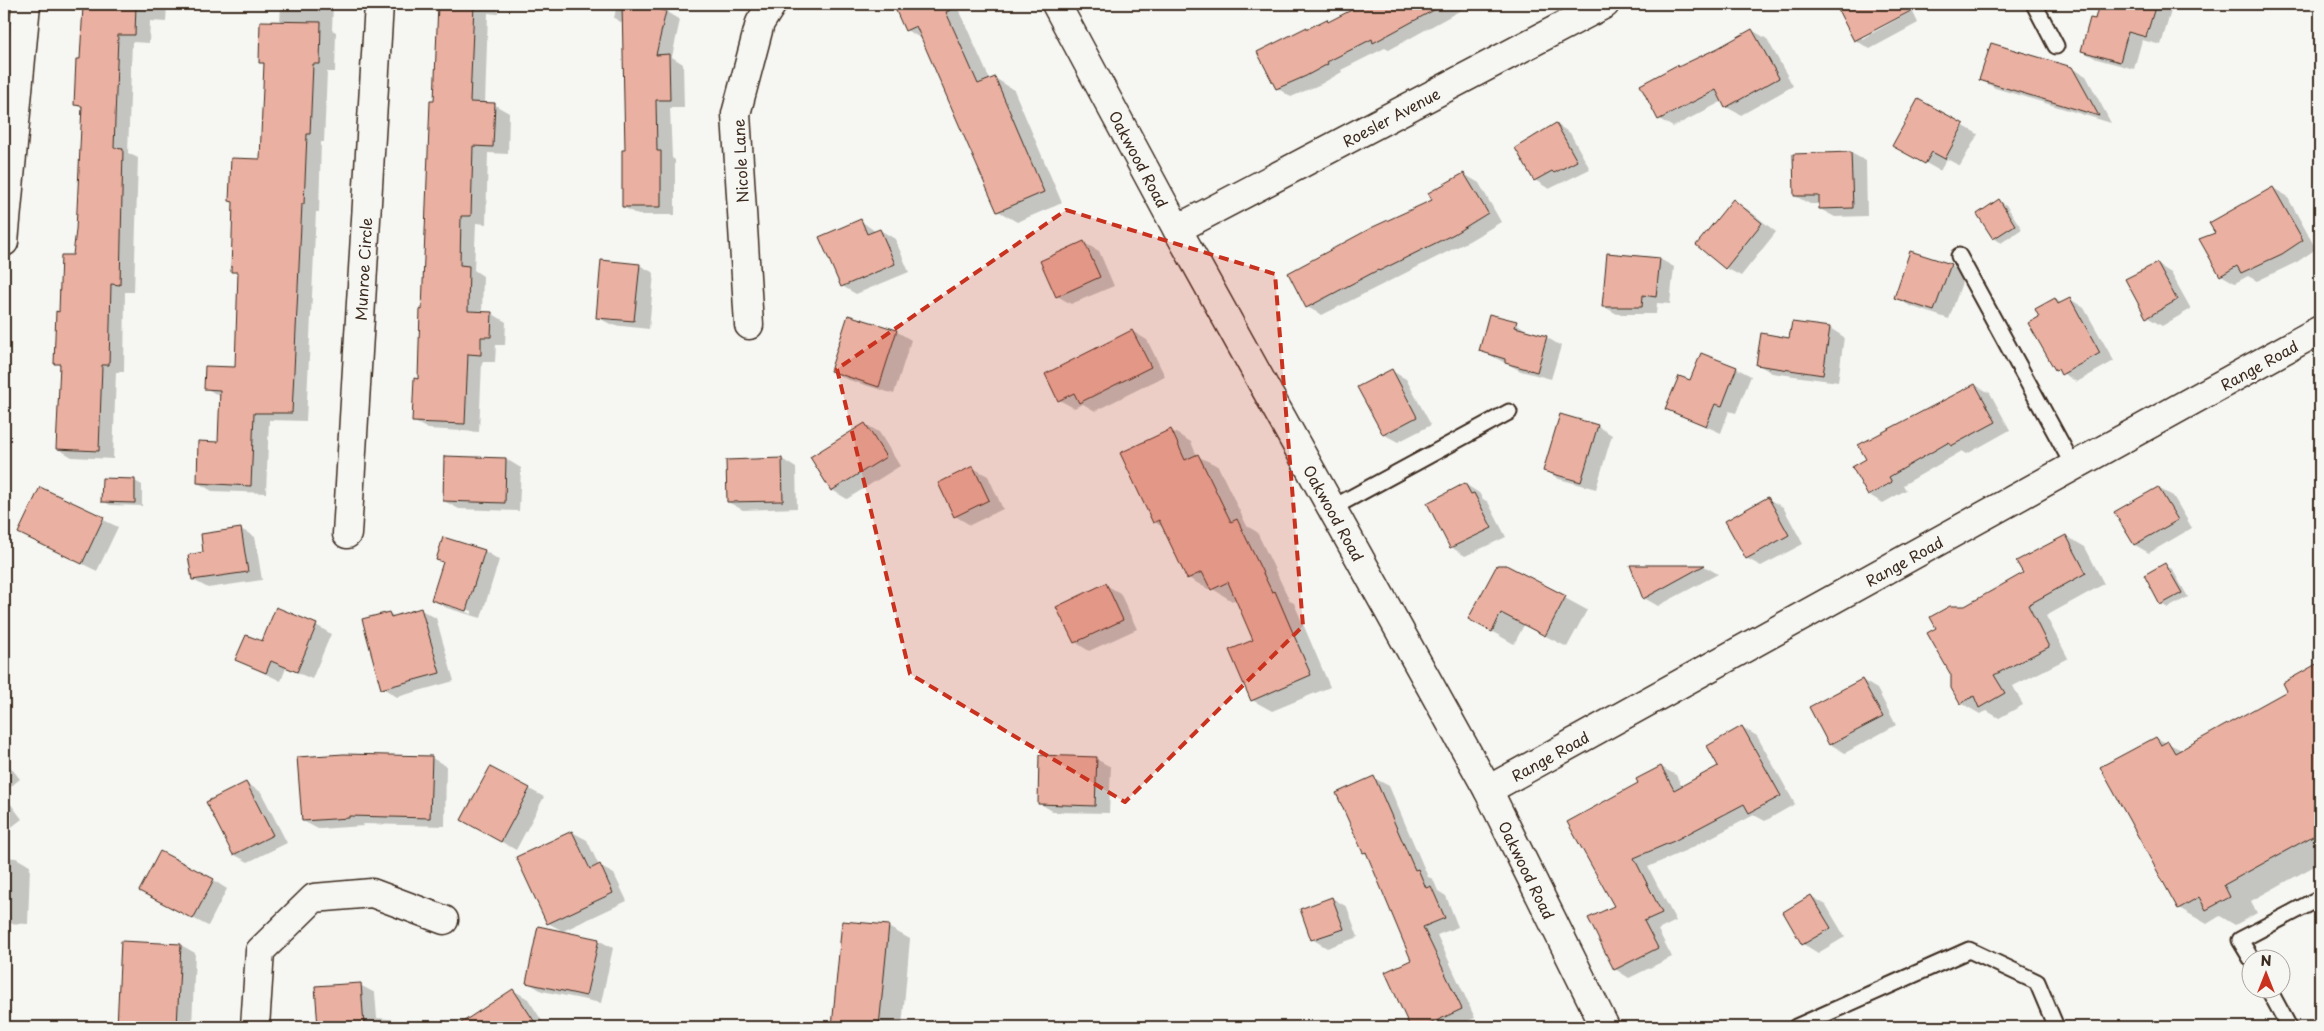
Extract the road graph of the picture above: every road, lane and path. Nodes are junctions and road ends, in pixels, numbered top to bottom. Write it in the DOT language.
graph roads {
  1 [pos="26,4"];
  2 [pos="379,4"];
  3 [pos="772,4"];
  4 [pos="1056,4"];
  5 [pos="1605,4"];
  6 [pos="2034,4"];
  7 [pos="2056,46"];
  8 [pos="1177,229"];
  9 [pos="4,242"];
  10 [pos="1959,256"];
  11 [pos="749,325"];
  12 [pos="2320,330"];
  13 [pos="1509,412"];
  14 [pos="2074,467"];
  15 [pos="1332,508"];
  16 [pos="347,534"];
  17 [pos="1488,790"];
  18 [pos="2320,898"];
  19 [pos="444,920"];
  20 [pos="2245,948"];
  21 [pos="2274,998"];
  22 [pos="254,1027"];
  23 [pos="1605,1027"];
  24 [pos="1796,1027"];
  25 [pos="2056,1027"];
  26 [pos="2290,1027"];
  1 -- 9 [label="street"];
  2 -- 16 [label="street, Munroe Circle"];
  3 -- 11 [label="street, Nicole Lane"];
  4 -- 8 [label="street, Oakwood Road"];
  5 -- 8 [label="street, Roesler Avenue"];
  6 -- 7 [label="lane"];
  8 -- 15 [label="street, Oakwood Road"];
  10 -- 14 [label="lane"];
  12 -- 14 [label="street, Range Road"];
  13 -- 15 [label="lane"];
  14 -- 17 [label="street, Range Road"];
  15 -- 17 [label="street, Oakwood Road"];
  17 -- 23 [label="street, Oakwood Road"];
  18 -- 20 [label="lane"];
  19 -- 22 [label="street"];
  21 -- 26 [label="lane"];
  24 -- 25 [label="lane"];
}
